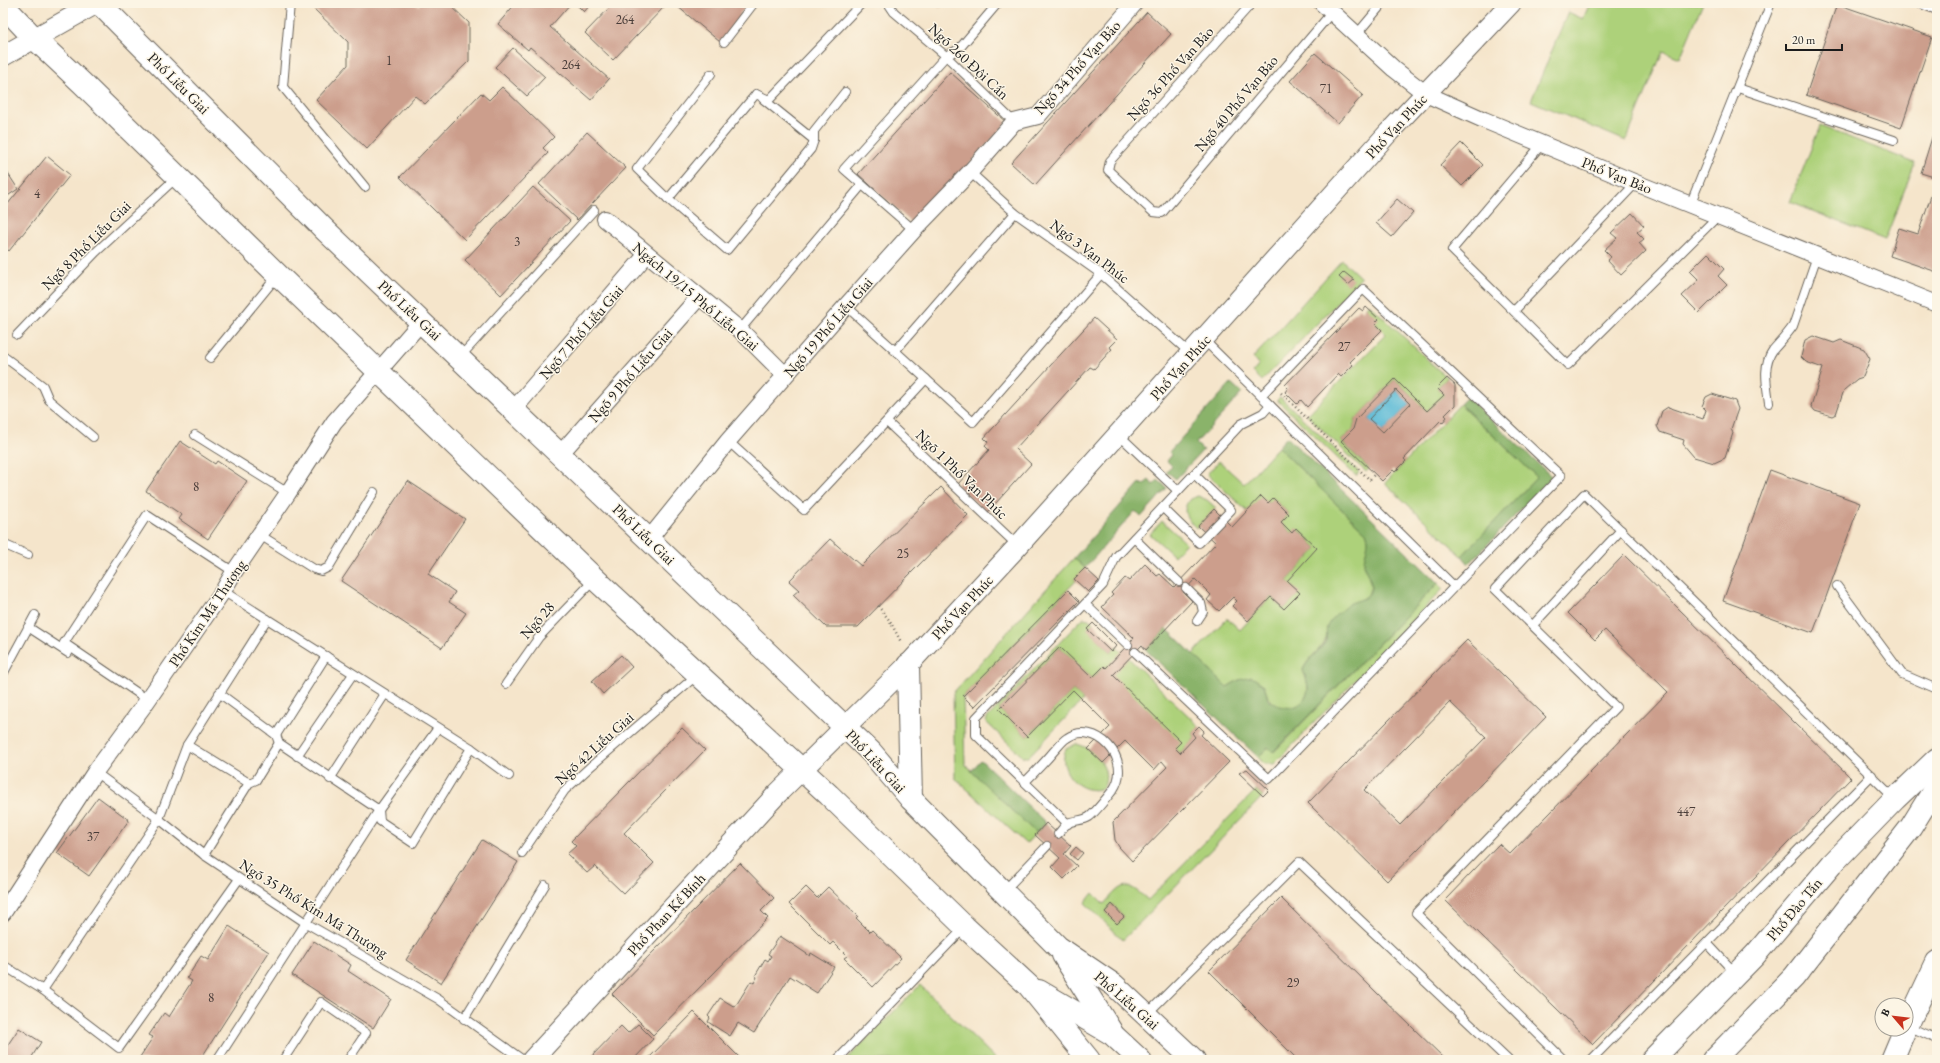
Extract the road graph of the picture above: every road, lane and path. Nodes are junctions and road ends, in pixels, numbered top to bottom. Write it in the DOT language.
graph roads {
  1 [pos="98,3"];
  2 [pos="290,3"];
  3 [pos="754,3"];
  4 [pos="862,3"];
  5 [pos="888,3"];
  6 [pos="998,3"];
  7 [pos="1252,3"];
  8 [pos="1383,3"];
  9 [pos="1511,3"];
  10 [pos="1771,3"];
  11 [pos="1918,3"];
  12 [pos="3,5"];
  13 [pos="1128,5"];
  14 [pos="1327,7"];
  15 [pos="1937,10"];
  16 [pos="1357,34"];
  17 [pos="34,38"];
  18 [pos="724,42"];
  19 [pos="3,56"];
  20 [pos="946,56"];
  21 [pos="711,74"];
  22 [pos="1738,88"];
  23 [pos="845,92"];
  24 [pos="756,94"];
  25 [pos="1426,94"];
  26 [pos="1014,122"];
  27 [pos="814,140"];
  28 [pos="1894,140"];
  29 [pos="1542,144"];
  30 [pos="970,172"];
  31 [pos="178,176"];
  32 [pos="1636,183"];
  33 [pos="862,185"];
  34 [pos="365,187"];
  35 [pos="668,199"];
  36 [pos="1690,205"];
  37 [pos="1014,213"];
  38 [pos="1162,213"];
  39 [pos="600,215"];
  40 [pos="1718,216"];
  41 [pos="914,230"];
  42 [pos="647,254"];
  43 [pos="1817,256"];
  44 [pos="1101,274"];
  45 [pos="278,275"];
  46 [pos="698,297"];
  47 [pos="1937,304"];
  48 [pos="846,306"];
  49 [pos="1514,311"];
  50 [pos="422,321"];
  51 [pos="740,330"];
  52 [pos="17,335"];
  53 [pos="1198,347"];
  54 [pos="896,350"];
  55 [pos="3,356"];
  56 [pos="460,357"];
  57 [pos="210,358"];
  58 [pos="379,370"];
  59 [pos="785,375"];
  60 [pos="926,379"];
  61 [pos="1272,384"];
  62 [pos="1261,396"];
  63 [pos="1769,403"];
  64 [pos="1270,405"];
  65 [pos="514,409"];
  66 [pos="887,422"];
  67 [pos="195,435"];
  68 [pos="1118,435"];
  69 [pos="93,437"];
  70 [pos="728,441"];
  71 [pos="561,454"];
  72 [pos="1194,474"];
  73 [pos="1370,480"];
  74 [pos="1178,491"];
  75 [pos="374,492"];
  76 [pos="288,493"];
  77 [pos="1163,508"];
  78 [pos="1621,530"];
  79 [pos="260,535"];
  80 [pos="1134,538"];
  81 [pos="649,539"];
  82 [pos="3,544"];
  83 [pos="1018,546"];
  84 [pos="28,555"];
  85 [pos="234,572"];
  86 [pos="595,579"];
  87 [pos="1179,582"];
  88 [pos="1837,586"];
  89 [pos="1455,587"];
  90 [pos="1186,588"];
  91 [pos="223,591"];
  92 [pos="1085,604"];
  93 [pos="878,606"];
  94 [pos="35,615"];
  95 [pos="267,619"];
  96 [pos="1197,621"];
  97 [pos="1533,625"];
  98 [pos="28,627"];
  99 [pos="901,642"];
  100 [pos="1128,645"];
  101 [pos="1135,652"];
  102 [pos="326,656"];
  103 [pos="908,665"];
  104 [pos="3,674"];
  105 [pos="353,674"];
  106 [pos="697,674"];
  107 [pos="506,684"];
  108 [pos="1937,689"];
  109 [pos="219,693"];
  110 [pos="385,694"];
  111 [pos="147,702"];
  112 [pos="438,728"];
  113 [pos="846,728"];
  114 [pos="278,739"];
  115 [pos="187,745"];
  116 [pos="471,748"];
  117 [pos="297,756"];
  118 [pos="1937,758"];
  119 [pos="802,770"];
  120 [pos="95,772"];
  121 [pos="1872,775"];
  122 [pos="509,776"];
  123 [pos="330,779"];
  124 [pos="1025,782"];
  125 [pos="249,783"];
  126 [pos="1937,785"];
  127 [pos="911,799"];
  128 [pos="1895,799"];
  129 [pos="379,810"];
  130 [pos="159,819"];
  131 [pos="1068,824"];
  132 [pos="1058,834"];
  133 [pos="1047,846"];
  134 [pos="522,853"];
  135 [pos="204,856"];
  136 [pos="239,879"];
  137 [pos="545,884"];
  138 [pos="1003,892"];
  139 [pos="3,913"];
  140 [pos="306,923"];
  141 [pos="965,927"];
  142 [pos="1707,943"];
  143 [pos="1058,947"];
  144 [pos="1937,962"];
  145 [pos="3,964"];
  146 [pos="1736,974"];
  147 [pos="1030,986"];
  148 [pos="43,990"];
  149 [pos="1914,1010"];
  150 [pos="1146,1015"];
  151 [pos="464,1019"];
  152 [pos="1914,1030"];
  153 [pos="1112,1034"];
  154 [pos="1902,1037"];
  155 [pos="1937,1039"];
  156 [pos="217,1060"];
  157 [pos="283,1060"];
  158 [pos="348,1060"];
  159 [pos="523,1060"];
  160 [pos="532,1060"];
  161 [pos="837,1060"];
  162 [pos="1090,1060"];
  163 [pos="1140,1060"];
  164 [pos="1194,1060"];
  165 [pos="1508,1060"];
  166 [pos="1564,1060"];
  167 [pos="1591,1060"];
  168 [pos="1652,1060"];
  169 [pos="1713,1060"];
  170 [pos="1892,1060"];
  1 -- 17 [label="street"];
  1 -- 50 [label="main road, Phố Liễu Giai"];
  2 -- 34 [label="lane"];
  3 -- 18 [label="lane"];
  4 -- 24 [label="lane"];
  5 -- 20 [label="lane, Ngõ 260 Đội Cấn"];
  6 -- 20 [label="lane"];
  7 -- 38 [label="lane, Ngõ 36 Phố Vạn Bảo"];
  8 -- 16 [label="lane"];
  9 -- 25 [label="street, Phố Vạn Phúc"];
  10 -- 22 [label="lane"];
  11 -- 15 [label="lane"];
  12 -- 17 [label="main road"];
  13 -- 26 [label="street, Ngõ 34 Phố Vạn Bảo"];
  14 -- 16 [label="street, Phố Vạn Bảo"];
  14 -- 38 [label="lane, Ngõ 40 Phố Vạn Bảo"];
  16 -- 25 [label="street, Phố Vạn Bảo"];
  17 -- 19 [label="street"];
  17 -- 31 [label="main road"];
  20 -- 26 [label="lane, Ngõ 260 Đội Cấn"];
  20 -- 33 [label="lane"];
  21 -- 35 [label="lane"];
  22 -- 28 [label="lane"];
  22 -- 36 [label="lane"];
  23 -- 27 [label="lane"];
  24 -- 27 [label="lane"];
  24 -- 35 [label="lane"];
  25 -- 29 [label="street, Phố Vạn Bảo"];
  25 -- 53 [label="street, Phố Vạn Phúc"];
  26 -- 30 [label="street, Ngõ 19 Phố Liễu Giai"];
  27 -- 35 [label="lane"];
  29 -- 32 [label="street, Phố Vạn Bảo"];
  29 -- 49 [label="lane"];
  30 -- 37 [label="lane, Ngõ 3 Vạn Phúc"];
  30 -- 41 [label="street, Ngõ 19 Phố Liễu Giai"];
  31 -- 45 [label="main road"];
  31 -- 52 [label="lane, Ngõ 8 Phố Liễu Giai"];
  32 -- 36 [label="street, Phố Vạn Bảo"];
  32 -- 49 [label="lane"];
  33 -- 41 [label="lane"];
  33 -- 51 [label="lane"];
  36 -- 40 [label="street, Phố Vạn Bảo"];
  37 -- 44 [label="lane, Ngõ 3 Vạn Phúc"];
  37 -- 54 [label="lane"];
  39 -- 42 [label="street, Ngách 19/15 Phố Liễu Giai"];
  39 -- 56 [label="lane"];
  40 -- 43 [label="street, Phố Vạn Bảo"];
  40 -- 49 [label="lane"];
  41 -- 48 [label="street, Ngõ 19 Phố Liễu Giai"];
  42 -- 46 [label="street, Ngách 19/15 Phố Liễu Giai"];
  42 -- 65 [label="street, Ngõ 7 Phố Liễu Giai"];
  43 -- 47 [label="street, Phố Vạn Bảo"];
  43 -- 63 [label="lane"];
  44 -- 53 [label="lane, Ngõ 3 Vạn Phúc"];
  44 -- 60 [label="lane"];
  45 -- 57 [label="lane"];
  45 -- 58 [label="main road"];
  46 -- 51 [label="street, Ngách 19/15 Phố Liễu Giai"];
  46 -- 71 [label="street, Ngõ 9 Phố Liễu Giai"];
  48 -- 54 [label="lane"];
  48 -- 59 [label="street, Ngõ 19 Phố Liễu Giai"];
  50 -- 56 [label="main road, Phố Liễu Giai"];
  50 -- 58 [label="street, Phố Kim Mã Thượng"];
  51 -- 59 [label="street, Ngách 19/15 Phố Liễu Giai"];
  53 -- 62 [label="lane, Ngõ 3 Vạn Phúc"];
  53 -- 68 [label="street, Phố Vạn Phúc"];
  54 -- 60 [label="lane"];
  55 -- 69 [label="lane"];
  56 -- 65 [label="main road, Phố Liễu Giai"];
  58 -- 76 [label="street, Phố Kim Mã Thượng"];
  58 -- 86 [label="main road"];
  59 -- 70 [label="street, Ngõ 19 Phố Liễu Giai"];
  60 -- 66 [label="lane"];
  61 -- 62 [label="lane"];
  61 -- 73 [label="path"];
  61 -- 89 [label="lane"];
  62 -- 64 [label="lane, Ngõ 3 Vạn Phúc"];
  64 -- 72 [label="lane"];
  64 -- 89 [label="lane, Ngõ 3 Vạn Phúc"];
  65 -- 71 [label="main road, Phố Liễu Giai"];
  66 -- 70 [label="lane"];
  66 -- 83 [label="lane, Ngõ 1 Phố Vạn Phúc"];
  67 -- 76 [label="lane"];
  68 -- 74 [label="lane"];
  68 -- 83 [label="street, Phố Vạn Phúc"];
  70 -- 81 [label="street, Ngõ 19 Phố Liễu Giai"];
  71 -- 81 [label="main road, Phố Liễu Giai"];
  72 -- 74 [label="lane"];
  72 -- 77 [label="lane"];
  74 -- 77 [label="lane"];
  75 -- 79 [label="lane"];
  76 -- 79 [label="street, Phố Kim Mã Thượng"];
  77 -- 80 [label="lane"];
  78 -- 97 [label="lane"];
  78 -- 97 [label="lane"];
  78 -- 121 [label="lane"];
  79 -- 85 [label="street, Phố Kim Mã Thượng"];
  80 -- 87 [label="lane"];
  80 -- 92 [label="lane"];
  81 -- 113 [label="main road, Phố Liễu Giai"];
  82 -- 84 [label="lane"];
  83 -- 103 [label="street, Phố Vạn Phúc"];
  85 -- 91 [label="street, Phố Kim Mã Thượng"];
  85 -- 111 [label="lane"];
  86 -- 106 [label="main road"];
  86 -- 107 [label="lane, Ngõ 28"];
  88 -- 108 [label="lane"];
  89 -- 101 [label="lane"];
  90 -- 96 [label="lane"];
  91 -- 95 [label="lane"];
  91 -- 111 [label="street, Phố Kim Mã Thượng"];
  92 -- 100 [label="lane"];
  92 -- 124 [label="lane"];
  93 -- 99 [label="path"];
  94 -- 98 [label="lane"];
  95 -- 102 [label="lane"];
  95 -- 109 [label="lane"];
  97 -- 166 [label="lane"];
  98 -- 104 [label="lane"];
  98 -- 111 [label="lane"];
  102 -- 105 [label="lane"];
  102 -- 114 [label="lane"];
  103 -- 113 [label="street, Phố Vạn Phúc"];
  103 -- 127 [label="main road"];
  105 -- 110 [label="lane"];
  105 -- 117 [label="lane"];
  106 -- 119 [label="main road"];
  106 -- 134 [label="lane, Ngõ 42 Liễu Giai"];
  109 -- 114 [label="lane"];
  109 -- 115 [label="lane"];
  110 -- 112 [label="lane"];
  110 -- 123 [label="lane"];
  111 -- 120 [label="street, Phố Kim Mã Thượng"];
  112 -- 116 [label="lane"];
  112 -- 129 [label="lane"];
  113 -- 119 [label="street, Phố Phan Kế Bính"];
  113 -- 127 [label="main road, Phố Liễu Giai"];
  114 -- 117 [label="lane"];
  114 -- 125 [label="lane"];
  115 -- 125 [label="lane"];
  115 -- 130 [label="lane"];
  116 -- 122 [label="lane"];
  116 -- 129 [label="lane"];
  117 -- 123 [label="lane"];
  118 -- 128 [label="main road, Phố Đào Tấn"];
  119 -- 141 [label="main road"];
  119 -- 160 [label="street, Phố Phan Kế Bính"];
  120 -- 130 [label="lane, Ngõ 35 Phố Kim Mã Thượng"];
  120 -- 139 [label="street, Phố Kim Mã Thượng"];
  121 -- 128 [label="lane"];
  121 -- 142 [label="lane"];
  123 -- 129 [label="lane"];
  124 -- 131 [label="lane"];
  124 -- 131 [label="lane"];
  125 -- 135 [label="lane"];
  126 -- 169 [label="main road"];
  127 -- 138 [label="main road, Phố Liễu Giai"];
  128 -- 146 [label="main road, Phố Đào Tấn"];
  129 -- 140 [label="lane"];
  130 -- 135 [label="lane, Ngõ 35 Phố Kim Mã Thượng"];
  130 -- 148 [label="lane"];
  131 -- 132 [label="lane"];
  133 -- 138 [label="lane"];
  135 -- 136 [label="lane, Ngõ 35 Phố Kim Mã Thượng"];
  136 -- 140 [label="lane, Ngõ 35 Phố Kim Mã Thượng"];
  136 -- 148 [label="lane"];
  137 -- 151 [label="lane"];
  138 -- 143 [label="main road, Phố Liễu Giai"];
  140 -- 151 [label="lane, Ngõ 35 Phố Kim Mã Thượng"];
  140 -- 156 [label="lane"];
  141 -- 147 [label="main road"];
  141 -- 161 [label="lane"];
  142 -- 146 [label="lane"];
  142 -- 167 [label="lane"];
  143 -- 150 [label="main road, Phố Liễu Giai"];
  143 -- 153 [label="main road"];
  144 -- 149 [label="main road"];
  145 -- 148 [label="lane"];
  146 -- 168 [label="main road, Phố Đào Tấn"];
  147 -- 153 [label="main road"];
  147 -- 162 [label="main road"];
  150 -- 164 [label="main road, Phố Liễu Giai"];
  150 -- 165 [label="lane"];
  151 -- 159 [label="lane, Ngõ 35 Phố Kim Mã Thượng"];
  152 -- 155 [label="lane"];
  153 -- 163 [label="main road"];
  154 -- 170 [label="main road"];
  157 -- 158 [label="lane"];
}
